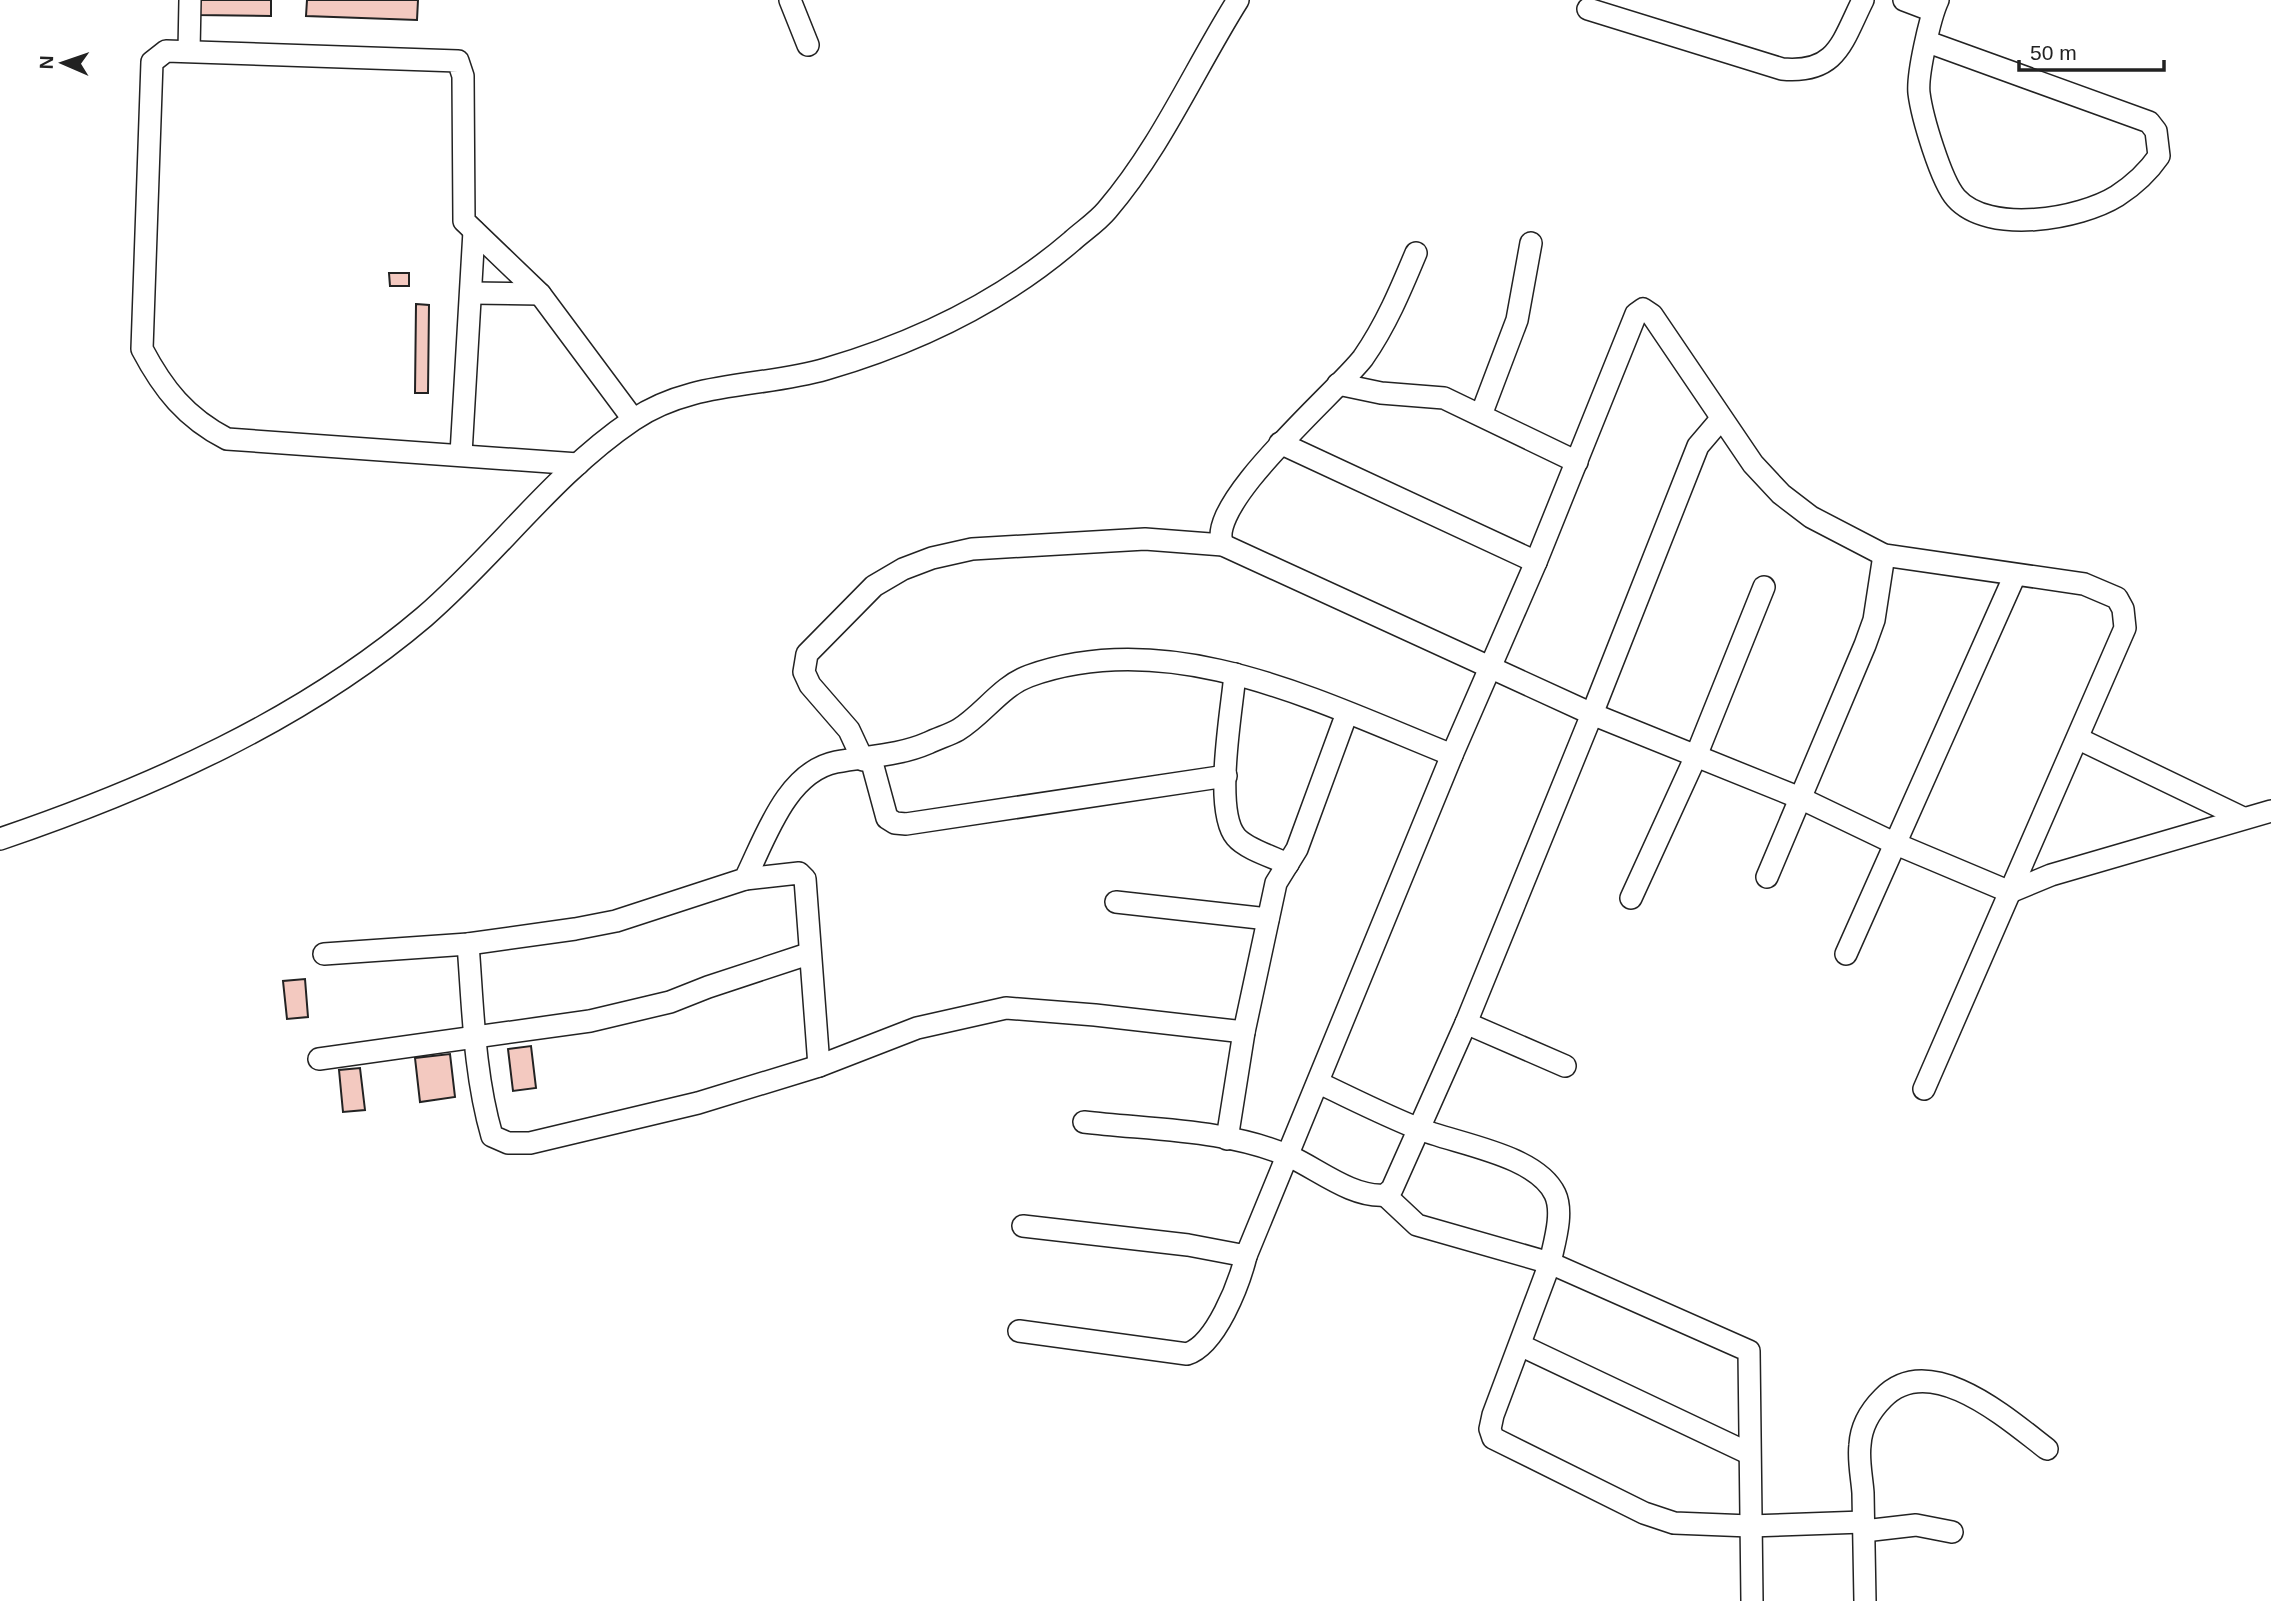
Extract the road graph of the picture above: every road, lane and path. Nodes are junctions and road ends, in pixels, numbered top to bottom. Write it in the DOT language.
graph roads {
  1 [pos="190,0"];
  2 [pos="790,0"];
  3 [pos="1238,0"];
  4 [pos="1863,0"];
  5 [pos="1904,0"];
  6 [pos="1936,5"];
  7 [pos="1588,9"];
  8 [pos="1928,42"];
  9 [pos="808,45"];
  10 [pos="190,51"];
  11 [pos="474,231"];
  12 [pos="1531,243"];
  13 [pos="1416,253"];
  14 [pos="471,293"];
  15 [pos="540,294"];
  16 [pos="1338,384"];
  17 [pos="1481,415"];
  18 [pos="633,419"];
  19 [pos="1721,419"];
  20 [pos="1280,443"];
  21 [pos="461,454"];
  22 [pos="1577,462"];
  23 [pos="578,464"];
  24 [pos="1223,545"];
  25 [pos="1885,555"];
  26 [pos="1536,562"];
  27 [pos="2015,575"];
  28 [pos="1764,587"];
  29 [pos="1491,670"];
  30 [pos="1235,674"];
  31 [pos="1347,713"];
  32 [pos="1592,714"];
  33 [pos="2079,739"];
  34 [pos="1452,755"];
  35 [pos="1696,756"];
  36 [pos="867,759"];
  37 [pos="1226,776"];
  38 [pos="1800,798"];
  39 [pos="2271,811"];
  40 [pos="2243,818"];
  41 [pos="0,839"];
  42 [pos="1896,844"];
  43 [pos="1288,864"];
  44 [pos="1767,877"];
  45 [pos="745,879"];
  46 [pos="2010,892"];
  47 [pos="1631,898"];
  48 [pos="1116,902"];
  49 [pos="1268,919"];
  50 [pos="468,944"];
  51 [pos="324,954"];
  52 [pos="808,954"];
  53 [pos="1846,954"];
  54 [pos="1466,1023"];
  55 [pos="1244,1032"];
  56 [pos="475,1038"];
  57 [pos="319,1059"];
  58 [pos="819,1066"];
  59 [pos="1565,1066"];
  60 [pos="1319,1083"];
  61 [pos="1924,1089"];
  62 [pos="1084,1122"];
  63 [pos="1418,1129"];
  64 [pos="1227,1139"];
  65 [pos="1289,1156"];
  66 [pos="1385,1195"];
  67 [pos="1023,1226"];
  68 [pos="1246,1256"];
  69 [pos="1550,1263"];
  70 [pos="1019,1331"];
  71 [pos="1520,1345"];
  72 [pos="2047,1449"];
  73 [pos="1748,1453"];
  74 [pos="1751,1526"];
  75 [pos="1863,1527"];
  76 [pos="1952,1532"];
  77 [pos="1752,1601"];
  78 [pos="1865,1601"];
  1 -- 10 [label="street"];
  2 -- 9 [label="street"];
  3 -- 18 [label="street"];
  4 -- 7 [label="street"];
  5 -- 6 [label="street"];
  6 -- 8 [label="street"];
  8 -- 8 [label="street"];
  10 -- 11 [label="street"];
  10 -- 21 [label="street"];
  11 -- 14 [label="street"];
  11 -- 15 [label="street"];
  12 -- 17 [label="street"];
  13 -- 16 [label="street"];
  14 -- 15 [label="street"];
  14 -- 21 [label="street"];
  15 -- 18 [label="street"];
  16 -- 17 [label="street"];
  16 -- 20 [label="street"];
  17 -- 22 [label="street"];
  18 -- 23 [label="street"];
  19 -- 22 [label="street"];
  19 -- 25 [label="street"];
  19 -- 32 [label="street"];
  20 -- 24 [label="street"];
  20 -- 26 [label="street"];
  21 -- 23 [label="street"];
  22 -- 26 [label="street"];
  23 -- 41 [label="street"];
  24 -- 29 [label="street"];
  24 -- 36 [label="street"];
  25 -- 27 [label="street"];
  25 -- 38 [label="street"];
  26 -- 29 [label="street"];
  27 -- 33 [label="street"];
  27 -- 42 [label="street"];
  28 -- 35 [label="street"];
  29 -- 32 [label="street"];
  29 -- 34 [label="street"];
  30 -- 31 [label="street"];
  30 -- 36 [label="street"];
  30 -- 37 [label="street"];
  31 -- 34 [label="street"];
  31 -- 43 [label="street"];
  32 -- 35 [label="street"];
  32 -- 54 [label="street"];
  33 -- 40 [label="street"];
  33 -- 46 [label="street"];
  34 -- 60 [label="street"];
  35 -- 38 [label="street"];
  35 -- 47 [label="street"];
  36 -- 37 [label="street"];
  36 -- 45 [label="street"];
  37 -- 43 [label="street"];
  38 -- 42 [label="street"];
  38 -- 44 [label="street"];
  39 -- 40 [label="street"];
  40 -- 46 [label="street"];
  42 -- 46 [label="street"];
  42 -- 53 [label="street"];
  43 -- 49 [label="street"];
  45 -- 50 [label="street"];
  45 -- 52 [label="street"];
  46 -- 61 [label="street"];
  48 -- 49 [label="street"];
  49 -- 55 [label="street"];
  50 -- 51 [label="street"];
  50 -- 56 [label="street"];
  52 -- 56 [label="street"];
  52 -- 58 [label="street"];
  54 -- 59 [label="street"];
  54 -- 63 [label="street"];
  55 -- 58 [label="street"];
  55 -- 64 [label="street"];
  56 -- 57 [label="street"];
  56 -- 58 [label="street"];
  60 -- 63 [label="street"];
  60 -- 65 [label="street"];
  62 -- 64 [label="street"];
  63 -- 66 [label="street"];
  63 -- 69 [label="street"];
  64 -- 65 [label="street"];
  65 -- 66 [label="street"];
  65 -- 68 [label="street"];
  66 -- 69 [label="street"];
  67 -- 68 [label="street"];
  68 -- 70 [label="street"];
  69 -- 71 [label="street"];
  69 -- 73 [label="street"];
  71 -- 73 [label="street"];
  71 -- 74 [label="street"];
  72 -- 75 [label="street"];
  73 -- 74 [label="street"];
  74 -- 75 [label="street"];
  74 -- 77 [label="street"];
  75 -- 76 [label="street"];
  75 -- 78 [label="street"];
}
